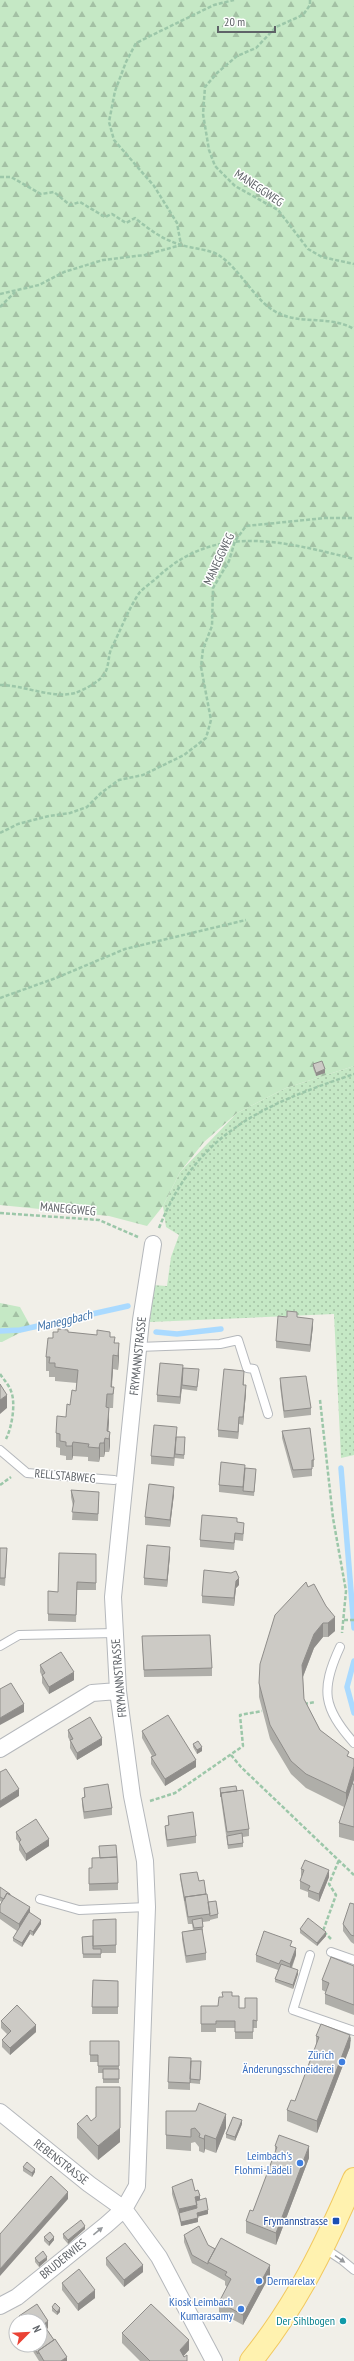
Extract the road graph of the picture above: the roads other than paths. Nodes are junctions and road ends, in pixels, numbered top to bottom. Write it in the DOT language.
graph roads {
  1 [pos="153,1244"];
  2 [pos="138,1347"];
  3 [pos="268,1414"];
  4 [pos="0,1450"];
  5 [pos="114,1480"];
  6 [pos="115,1634"];
  7 [pos="0,1646"];
  8 [pos="340,1647"];
  9 [pos="118,1691"];
  10 [pos="354,1743"];
  11 [pos="0,1749"];
  12 [pos="40,1899"];
  13 [pos="147,1906"];
  14 [pos="331,1952"];
  15 [pos="310,1955"];
  16 [pos="354,1960"];
  17 [pos="354,2030"];
  18 [pos="0,2112"];
  19 [pos="354,2179"];
  20 [pos="124,2208"];
  21 [pos="324,2248"];
  22 [pos="354,2270"];
  23 [pos="0,2306"];
  24 [pos="214,2361"];
  25 [pos="251,2361"];
  1 -- 2 [label="street, FRYMANNSTRASSE"];
  2 -- 3 [label="lane"];
  2 -- 6 [label="street, FRYMANNSTRASSE"];
  4 -- 5 [label="lane, RELLSTABWEG"];
  6 -- 7 [label="lane"];
  6 -- 9 [label="street, FRYMANNSTRASSE"];
  8 -- 10 [label="lane"];
  9 -- 11 [label="street"];
  9 -- 13 [label="street, FRYMANNSTRASSE"];
  12 -- 13 [label="lane"];
  13 -- 20 [label="street, FRYMANNSTRASSE"];
  14 -- 16 [label="lane"];
  15 -- 17 [label="lane"];
  18 -- 20 [label="street, REBENSTRASSE"];
  19 -- 21 [label="main road"];
  23 -- 20 [label="street, BRUDERWIES, one-way"];
  20 -- 24 [label="street"];
  21 -- 22 [label="lane, one-way"];
  21 -- 25 [label="main road"];
}
